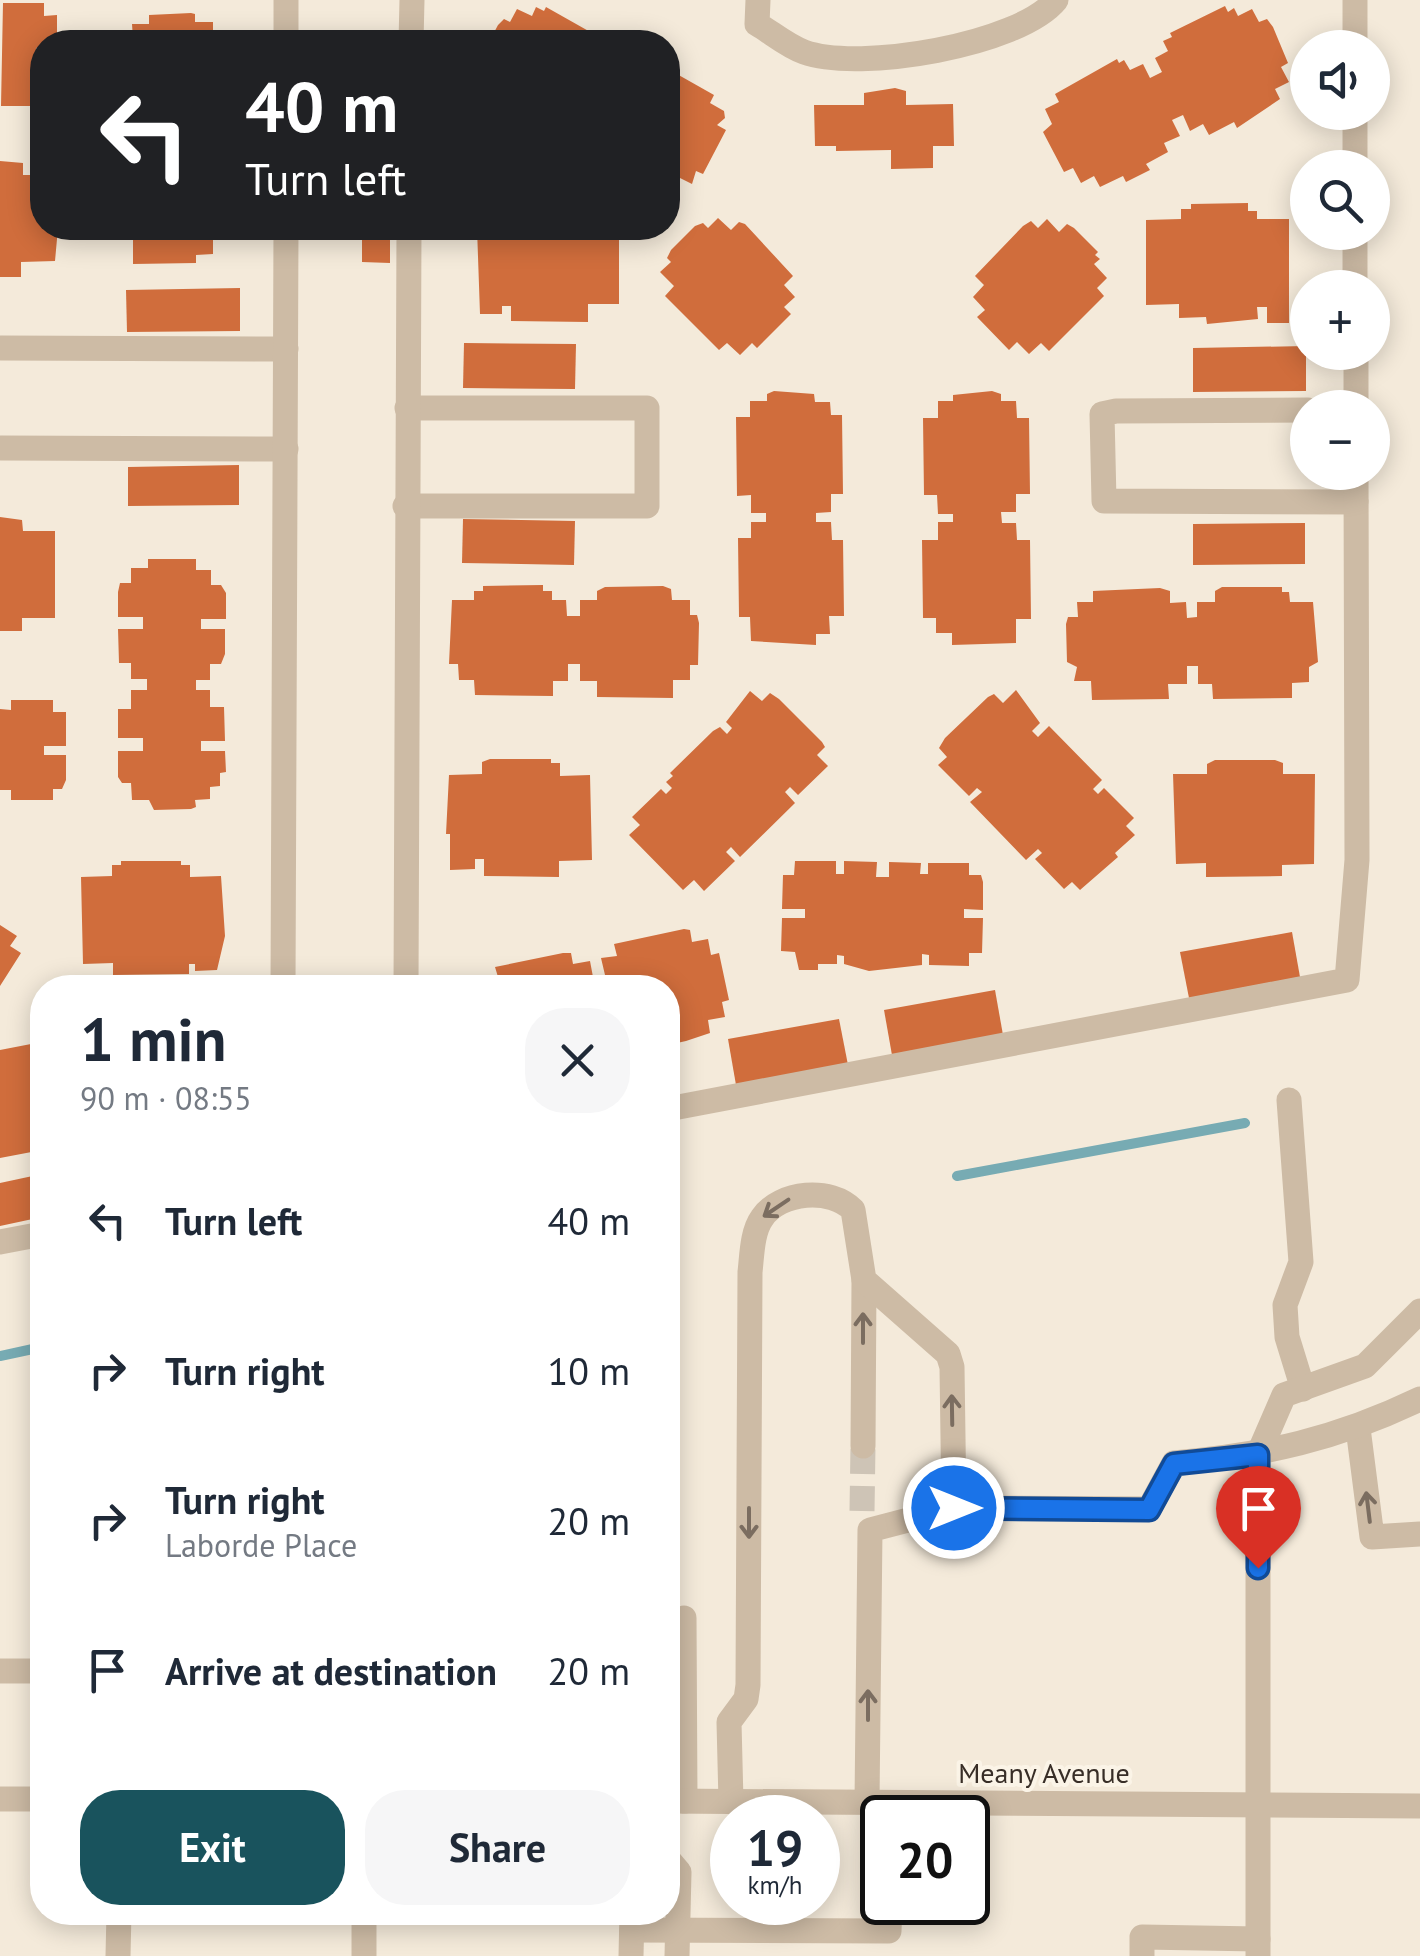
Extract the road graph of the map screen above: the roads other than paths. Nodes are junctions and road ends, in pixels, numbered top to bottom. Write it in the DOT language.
graph roads {
  1 [pos="286,0"];
  2 [pos="412,0"];
  3 [pos="758,0"];
  4 [pos="1056,0"];
  5 [pos="1354,0"];
  6 [pos="286,30"];
  7 [pos="411,30"];
  8 [pos="1355,30"];
  9 [pos="286,240"];
  10 [pos="408,240"];
  11 [pos="0,348"];
  12 [pos="286,349"];
  13 [pos="406,408"];
  14 [pos="1290,410"];
  15 [pos="0,448"];
  16 [pos="286,449"];
  17 [pos="1356,490"];
  18 [pos="1356,502"];
  19 [pos="405,506"];
  20 [pos="283,975"];
  21 [pos="406,975"];
  22 [pos="1289,1100"];
  23 [pos="680,1107"];
  24 [pos="30,1236"];
  25 [pos="0,1242"];
  26 [pos="864,1280"];
  27 [pos="1420,1311"];
  28 [pos="1303,1388"];
  29 [pos="1420,1399"];
  30 [pos="1358,1428"];
  31 [pos="863,1446"];
  32 [pos="1258,1455"];
  33 [pos="954,1508"];
  34 [pos="1420,1534"];
  35 [pos="684,1618"];
  36 [pos="0,1671"];
  37 [pos="30,1671"];
  38 [pos="680,1710"];
  39 [pos="731,1795"];
  40 [pos="883,1795"];
  41 [pos="0,1799"];
  42 [pos="30,1799"];
  43 [pos="680,1801"];
  44 [pos="710,1802"];
  45 [pos="1257,1804"];
  46 [pos="990,1806"];
  47 [pos="1420,1806"];
  48 [pos="119,1925"];
  49 [pos="364,1925"];
  50 [pos="678,1925"];
  51 [pos="889,1925"];
  52 [pos="678,1930"];
  53 [pos="632,1933"];
  54 [pos="1258,1948"];
  55 [pos="118,1956"];
  56 [pos="364,1956"];
  57 [pos="677,1956"];
  58 [pos="1142,1956"];
  1 -- 6 [label="street"];
  2 -- 7 [label="street"];
  3 -- 4 [label="street"];
  5 -- 8 [label="street"];
  9 -- 12 [label="street"];
  10 -- 13 [label="street"];
  11 -- 12 [label="street"];
  12 -- 16 [label="street"];
  13 -- 19 [label="street"];
  13 -- 19 [label="street"];
  14 -- 18 [label="street"];
  15 -- 16 [label="street"];
  16 -- 20 [label="street"];
  17 -- 18 [label="street"];
  18 -- 23 [label="street"];
  19 -- 21 [label="street"];
  22 -- 28 [label="street"];
  24 -- 25 [label="street"];
  31 -- 26 [label="street, one-way"];
  33 -- 26 [label="street, one-way"];
  26 -- 39 [label="street, one-way"];
  27 -- 28 [label="street"];
  28 -- 32 [label="street"];
  29 -- 30 [label="street"];
  30 -- 32 [label="street"];
  34 -- 30 [label="street, one-way"];
  32 -- 33 [label="street"];
  32 -- 45 [label="street"];
  40 -- 33 [label="street, one-way"];
  35 -- 38 [label="street"];
  36 -- 37 [label="street"];
  41 -- 42 [label="street"];
  43 -- 44 [label="street, Meany Avenue"];
  45 -- 46 [label="street, Meany Avenue"];
  45 -- 47 [label="street, Meany Avenue"];
  45 -- 54 [label="street"];
  48 -- 55 [label="street"];
  49 -- 56 [label="street"];
  50 -- 52 [label="street"];
  51 -- 52 [label="street"];
  52 -- 53 [label="street"];
  52 -- 57 [label="street"];
  54 -- 58 [label="street"];
}
